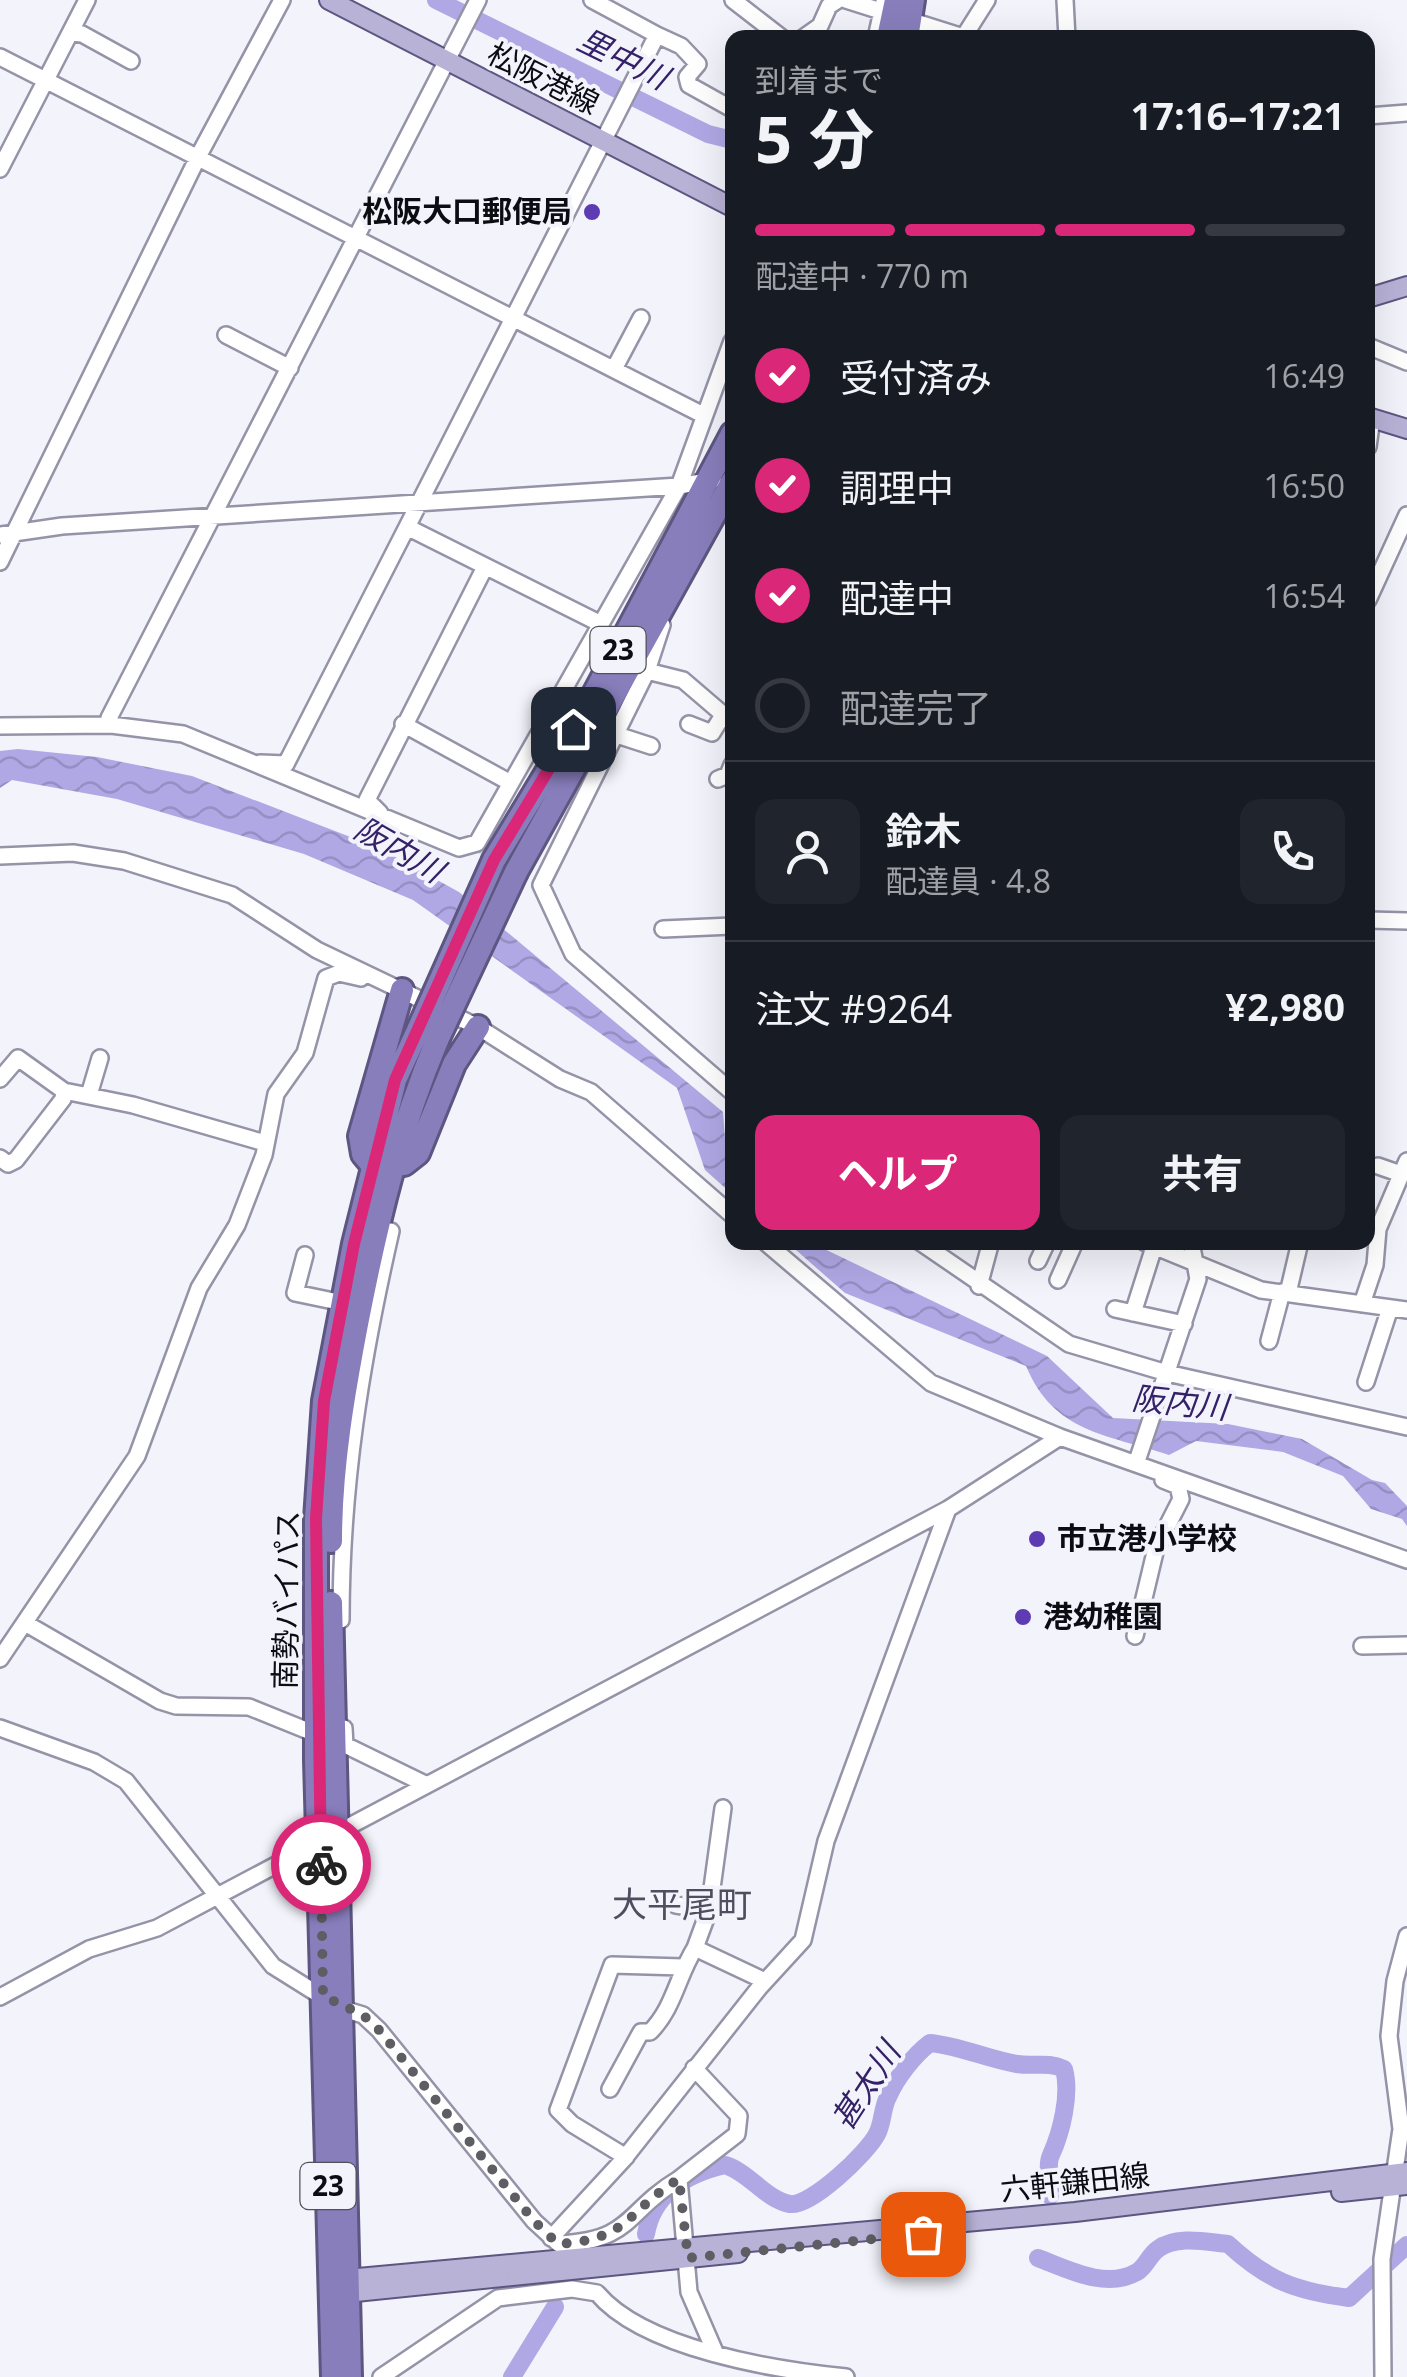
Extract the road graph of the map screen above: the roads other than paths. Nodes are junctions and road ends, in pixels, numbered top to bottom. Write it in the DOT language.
graph roads {
  1 [pos="87,0"];
  2 [pos="282,0"];
  3 [pos="329,0"];
  4 [pos="592,0"];
  5 [pos="733,0"];
  6 [pos="846,0"];
  7 [pos="987,0"];
  8 [pos="1065,0"];
  9 [pos="830,2"];
  10 [pos="472,11"];
  11 [pos="898,11"];
  12 [pos="772,30"];
  13 [pos="823,30"];
  14 [pos="946,30"];
  15 [pos="968,30"];
  16 [pos="1067,30"];
  17 [pos="70,33"];
  18 [pos="657,34"];
  19 [pos="0,57"];
  20 [pos="131,60"];
  21 [pos="447,60"];
  22 [pos="47,78"];
  23 [pos="725,106"];
  24 [pos="1407,113"];
  25 [pos="1375,115"];
  26 [pos="604,141"];
  27 [pos="199,156"];
  28 [pos="0,169"];
  29 [pos="725,203"];
  30 [pos="357,238"];
  31 [pos="1407,286"];
  32 [pos="1375,296"];
  33 [pos="642,318"];
  34 [pos="516,320"];
  35 [pos="226,335"];
  36 [pos="1375,349"];
  37 [pos="725,358"];
  38 [pos="1407,362"];
  39 [pos="290,368"];
  40 [pos="614,369"];
  41 [pos="702,415"];
  42 [pos="1375,419"];
  43 [pos="1407,429"];
  44 [pos="725,447"];
  45 [pos="725,479"];
  46 [pos="708,480"];
  47 [pos="679,486"];
  48 [pos="725,492"];
  49 [pos="418,505"];
  50 [pos="1407,516"];
  51 [pos="212,519"];
  52 [pos="406,528"];
  53 [pos="7,535"];
  54 [pos="0,562"];
  55 [pos="484,567"];
  56 [pos="1375,582"];
  57 [pos="665,600"];
  58 [pos="601,624"];
  59 [pos="646,671"];
  60 [pos="725,716"];
  61 [pos="725,722"];
  62 [pos="404,724"];
  63 [pos="689,724"];
  64 [pos="111,725"];
  65 [pos="0,726"];
  66 [pos="617,735"];
  67 [pos="652,746"];
  68 [pos="251,763"];
  69 [pos="509,782"];
  70 [pos="386,820"];
  71 [pos="0,856"];
  72 [pos="1375,920"];
  73 [pos="1407,922"];
  74 [pos="725,926"];
  75 [pos="662,929"];
  76 [pos="375,978"];
  77 [pos="402,990"];
  78 [pos="478,1027"];
  79 [pos="428,1033"];
  80 [pos="100,1058"];
  81 [pos="0,1079"];
  82 [pos="725,1086"];
  83 [pos="64,1091"];
  84 [pos="89,1095"];
  85 [pos="265,1143"];
  86 [pos="0,1158"];
  87 [pos="382,1166"];
  88 [pos="1378,1166"];
  89 [pos="1404,1168"];
  90 [pos="1389,1201"];
  91 [pos="1407,1207"];
  92 [pos="725,1208"];
  93 [pos="390,1231"];
  94 [pos="774,1250"];
  95 [pos="943,1250"];
  96 [pos="988,1250"];
  97 [pos="1043,1250"];
  98 [pos="1071,1250"];
  99 [pos="1148,1250"];
  100 [pos="1161,1250"];
  101 [pos="1193,1250"];
  102 [pos="1298,1250"];
  103 [pos="305,1255"];
  104 [pos="1038,1261"];
  105 [pos="1198,1266"];
  106 [pos="1058,1280"];
  107 [pos="980,1286"];
  108 [pos="1285,1293"];
  109 [pos="343,1303"];
  110 [pos="1362,1304"];
  111 [pos="1115,1309"];
  112 [pos="1398,1309"];
  113 [pos="1132,1313"];
  114 [pos="1184,1324"];
  115 [pos="1269,1342"];
  116 [pos="1166,1376"];
  117 [pos="1366,1382"];
  118 [pos="1407,1427"];
  119 [pos="1060,1438"];
  120 [pos="1142,1464"];
  121 [pos="948,1509"];
  122 [pos="1407,1560"];
  123 [pos="26,1623"];
  124 [pos="1136,1636"];
  125 [pos="1407,1645"];
  126 [pos="1362,1646"];
  127 [pos="0,1659"];
  128 [pos="0,1728"];
  129 [pos="306,1730"];
  130 [pos="425,1784"];
  131 [pos="723,1808"];
  132 [pos="328,1838"];
  133 [pos="219,1894"];
  134 [pos="676,1905"];
  135 [pos="709,1910"];
  136 [pos="1406,1942"];
  137 [pos="696,1948"];
  138 [pos="683,1968"];
  139 [pos="765,1981"];
  140 [pos="0,1998"];
  141 [pos="331,2002"];
  142 [pos="694,2068"];
  143 [pos="610,2090"];
  144 [pos="626,2157"];
  145 [pos="1401,2179"];
  146 [pos="681,2184"];
  147 [pos="551,2238"];
  148 [pos="688,2252"];
  149 [pos="339,2287"];
  150 [pos="715,2352"];
  151 [pos="333,2377"];
  152 [pos="350,2377"];
  153 [pos="381,2377"];
  154 [pos="846,2377"];
  155 [pos="1383,2377"];
  1 -- 17 [label="street"];
  2 -- 27 [label="street"];
  3 -- 21 [label="main road, 松阪港線"];
  4 -- 18 [label="street"];
  5 -- 12 [label="street"];
  6 -- 11 [label="street"];
  7 -- 15 [label="street"];
  8 -- 16 [label="street"];
  9 -- 13 [label="street"];
  10 -- 21 [label="street"];
  11 -- 14 [label="street"];
  17 -- 20 [label="street"];
  17 -- 22 [label="street"];
  18 -- 23 [label="street"];
  18 -- 26 [label="street"];
  19 -- 22 [label="street"];
  21 -- 26 [label="main road, 松阪港線"];
  21 -- 30 [label="street"];
  22 -- 27 [label="street"];
  22 -- 28 [label="street"];
  24 -- 25 [label="street"];
  26 -- 29 [label="main road, 松阪港線"];
  26 -- 34 [label="street"];
  27 -- 30 [label="street"];
  27 -- 53 [label="street"];
  30 -- 34 [label="street"];
  30 -- 39 [label="street"];
  31 -- 32 [label="main road"];
  33 -- 40 [label="street"];
  34 -- 40 [label="street"];
  34 -- 49 [label="street"];
  35 -- 39 [label="street"];
  36 -- 38 [label="street"];
  37 -- 41 [label="street"];
  39 -- 51 [label="street"];
  40 -- 41 [label="street"];
  41 -- 47 [label="street"];
  42 -- 43 [label="main road"];
  44 -- 46 [label="highway, 南勢バイパス / 23"];
  45 -- 46 [label="street"];
  46 -- 47 [label="street"];
  46 -- 79 [label="highway, 南勢バイパス / 23, bridge"];
  47 -- 49 [label="street"];
  47 -- 58 [label="street"];
  48 -- 57 [label="highway, 南勢バイパス / 23"];
  49 -- 51 [label="street"];
  49 -- 52 [label="street"];
  50 -- 56 [label="street"];
  51 -- 53 [label="street"];
  51 -- 64 [label="street"];
  52 -- 55 [label="street"];
  52 -- 68 [label="street"];
  53 -- 54 [label="street"];
  55 -- 58 [label="street"];
  55 -- 62 [label="street"];
  57 -- 59 [label="street"];
  57 -- 79 [label="highway, 南勢バイパス / 23, bridge"];
  58 -- 69 [label="street"];
  59 -- 60 [label="street"];
  59 -- 66 [label="street"];
  61 -- 63 [label="street"];
  62 -- 69 [label="street"];
  62 -- 70 [label="street"];
  64 -- 65 [label="street"];
  64 -- 68 [label="street"];
  66 -- 67 [label="street"];
  66 -- 82 [label="street"];
  68 -- 70 [label="street"];
  69 -- 70 [label="street"];
  71 -- 76 [label="street"];
  72 -- 73 [label="street"];
  74 -- 75 [label="street"];
  76 -- 77 [label="street"];
  76 -- 85 [label="street"];
  77 -- 78 [label="street"];
  77 -- 87 [label="highway"];
  78 -- 87 [label="highway"];
  78 -- 92 [label="street"];
  79 -- 87 [label="highway, 南勢バイパス / 23"];
  80 -- 84 [label="street"];
  81 -- 83 [label="street"];
  83 -- 84 [label="street"];
  83 -- 86 [label="street"];
  84 -- 85 [label="street"];
  85 -- 123 [label="street"];
  87 -- 109 [label="highway, 南勢バイパス / 23"];
  87 -- 132 [label="highway, 南勢バイパス / 23"];
  88 -- 89 [label="street"];
  89 -- 90 [label="street"];
  90 -- 91 [label="street"];
  90 -- 110 [label="street"];
  93 -- 130 [label="street"];
  94 -- 119 [label="street"];
  95 -- 107 [label="street"];
  96 -- 107 [label="street"];
  97 -- 104 [label="street"];
  98 -- 106 [label="street"];
  99 -- 113 [label="street"];
  100 -- 105 [label="street"];
  101 -- 105 [label="street"];
  102 -- 108 [label="street"];
  103 -- 109 [label="street"];
  105 -- 108 [label="street"];
  105 -- 114 [label="street"];
  107 -- 116 [label="street"];
  108 -- 110 [label="street"];
  108 -- 115 [label="street"];
  109 -- 132 [label="highway, 南勢バイパス / 23"];
  110 -- 112 [label="street"];
  111 -- 113 [label="street"];
  112 -- 117 [label="street"];
  113 -- 114 [label="street"];
  114 -- 116 [label="street"];
  116 -- 118 [label="street"];
  116 -- 120 [label="street"];
  119 -- 120 [label="street"];
  119 -- 121 [label="street"];
  120 -- 122 [label="street"];
  120 -- 124 [label="street"];
  121 -- 130 [label="street"];
  121 -- 139 [label="street"];
  123 -- 127 [label="street"];
  123 -- 129 [label="street"];
  125 -- 126 [label="street"];
  128 -- 133 [label="street"];
  130 -- 132 [label="street"];
  131 -- 135 [label="street"];
  132 -- 133 [label="street"];
  132 -- 141 [label="highway, 南勢バイパス / 23"];
  133 -- 140 [label="street"];
  133 -- 141 [label="street"];
  134 -- 135 [label="street"];
  135 -- 137 [label="street"];
  136 -- 145 [label="street"];
  137 -- 138 [label="street"];
  137 -- 139 [label="street"];
  138 -- 143 [label="street"];
  138 -- 144 [label="street"];
  139 -- 142 [label="street"];
  141 -- 147 [label="street"];
  141 -- 149 [label="highway, 南勢バイパス / 23"];
  142 -- 144 [label="street"];
  142 -- 146 [label="street"];
  144 -- 147 [label="street"];
  145 -- 148 [label="main road, 六軒鎌田線"];
  145 -- 155 [label="street"];
  146 -- 147 [label="street"];
  146 -- 148 [label="street"];
  148 -- 149 [label="main road, 六軒鎌田線"];
  148 -- 150 [label="street"];
  149 -- 151 [label="highway, 南勢バイパス / 23"];
  149 -- 152 [label="highway, 南勢バイパス / 23"];
  150 -- 153 [label="street"];
  150 -- 154 [label="street"];
}
